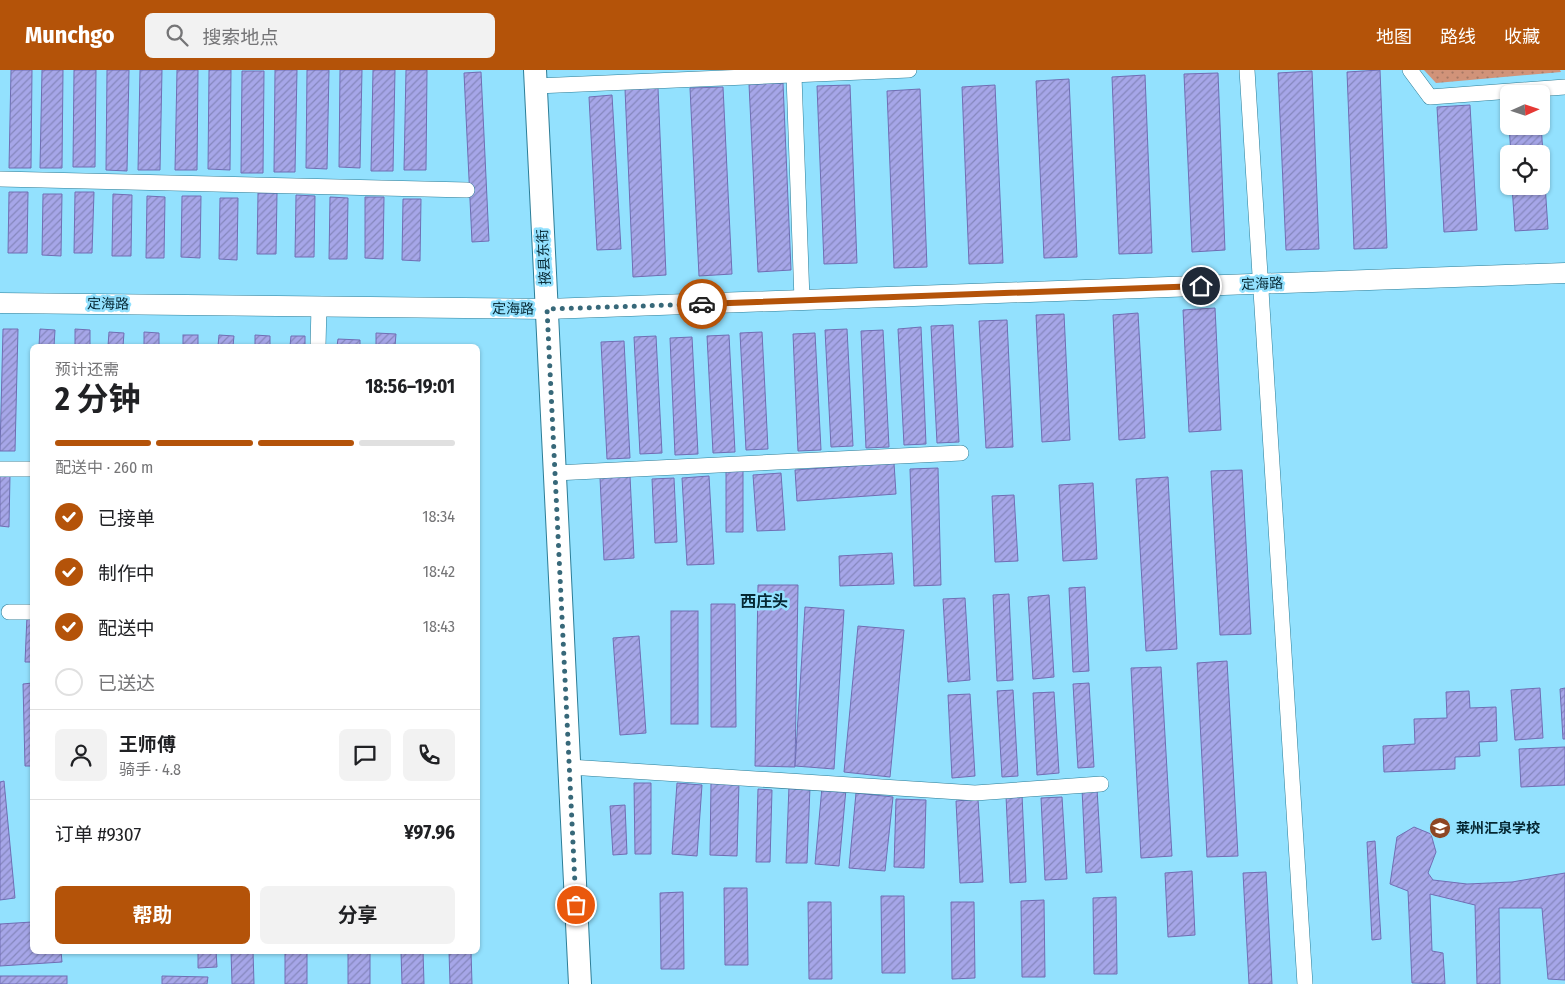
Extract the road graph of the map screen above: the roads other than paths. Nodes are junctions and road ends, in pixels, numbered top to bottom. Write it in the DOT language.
graph roads {
  1 [pos="909,70"];
  2 [pos="1247,70"];
  3 [pos="1410,70"];
  4 [pos="794,76"];
  5 [pos="535,78"];
  6 [pos="1565,87"];
  7 [pos="0,179"];
  8 [pos="466,190"];
  9 [pos="1565,273"];
  10 [pos="1260,284"];
  11 [pos="802,300"];
  12 [pos="0,303"];
  13 [pos="319,306"];
  14 [pos="547,309"];
  15 [pos="318,344"];
  16 [pos="961,453"];
  17 [pos="0,469"];
  18 [pos="30,470"];
  19 [pos="555,473"];
  20 [pos="9,612"];
  21 [pos="30,612"];
  22 [pos="569,768"];
  23 [pos="1101,784"];
  24 [pos="580,984"];
  25 [pos="1305,984"];
  1 -- 4 [label="street"];
  2 -- 10 [label="street"];
  3 -- 6 [label="street"];
  4 -- 5 [label="street"];
  4 -- 11 [label="street"];
  5 -- 14 [label="main road, 掖县东街"];
  7 -- 8 [label="street"];
  9 -- 10 [label="street, 定海路"];
  10 -- 11 [label="street, 定海路"];
  10 -- 25 [label="street"];
  11 -- 14 [label="street, 定海路"];
  12 -- 13 [label="street, 定海路"];
  13 -- 14 [label="street, 定海路"];
  13 -- 15 [label="street"];
  14 -- 19 [label="main road, 掖县东街"];
  16 -- 19 [label="street"];
  17 -- 18 [label="street"];
  19 -- 22 [label="main road, 掖县东街"];
  20 -- 21 [label="street"];
  22 -- 23 [label="street"];
  22 -- 24 [label="main road, 掖县东街"];
}
